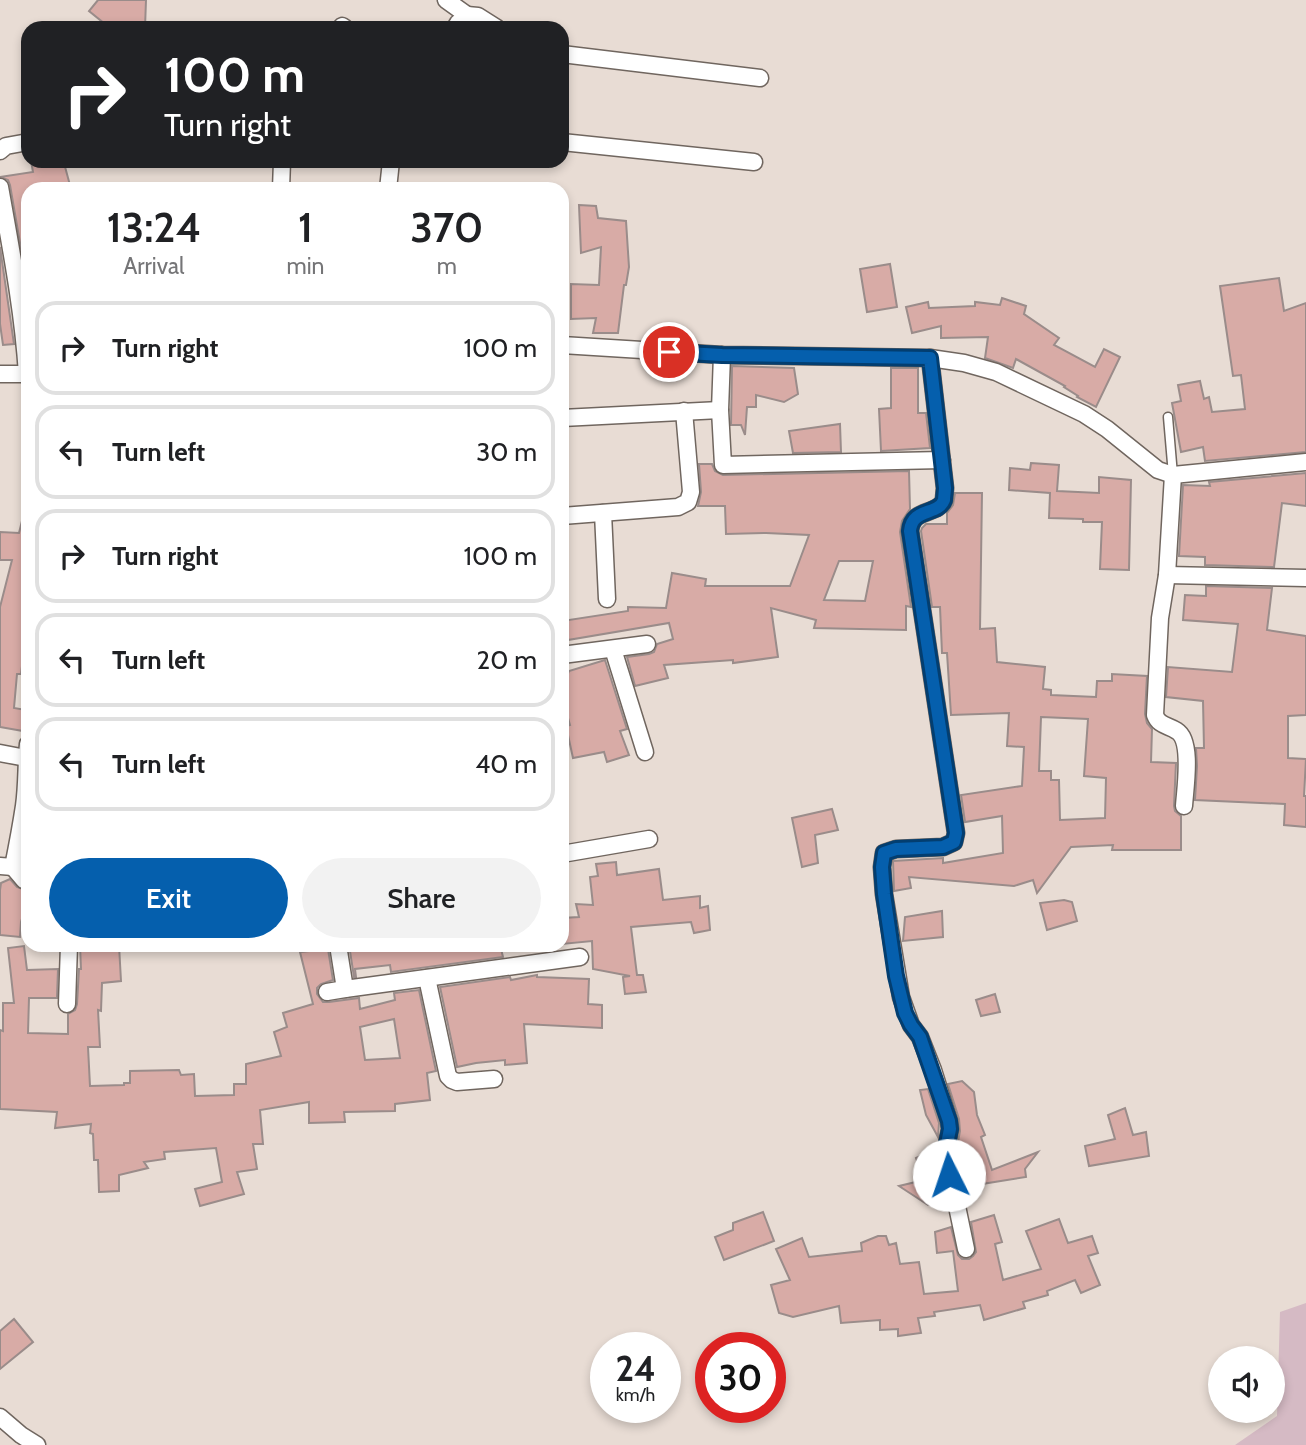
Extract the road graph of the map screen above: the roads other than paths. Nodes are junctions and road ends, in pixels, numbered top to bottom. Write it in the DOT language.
graph roads {
  1 [pos="446,0"];
  2 [pos="467,15"];
  3 [pos="460,21"];
  4 [pos="486,21"];
  5 [pos="569,55"];
  6 [pos="760,78"];
  7 [pos="21,143"];
  8 [pos="569,143"];
  9 [pos="0,151"];
  10 [pos="754,162"];
  11 [pos="0,187"];
  12 [pos="21,319"];
  13 [pos="569,345"];
  14 [pos="722,355"];
  15 [pos="930,358"];
  16 [pos="0,374"];
  17 [pos="21,374"];
  18 [pos="720,410"];
  19 [pos="684,411"];
  20 [pos="1168,417"];
  21 [pos="569,418"];
  22 [pos="942,460"];
  23 [pos="1306,462"];
  24 [pos="1173,475"];
  25 [pos="603,513"];
  26 [pos="569,515"];
  27 [pos="1167,575"];
  28 [pos="1306,578"];
  29 [pos="607,598"];
  30 [pos="647,644"];
  31 [pos="613,649"];
  32 [pos="569,653"];
  33 [pos="21,752"];
  34 [pos="645,752"];
  35 [pos="0,754"];
  36 [pos="1184,806"];
  37 [pos="21,816"];
  38 [pos="649,839"];
  39 [pos="569,853"];
  40 [pos="6,866"];
  41 [pos="21,878"];
  42 [pos="69,952"];
  43 [pos="339,952"];
  44 [pos="580,957"];
  45 [pos="427,978"];
  46 [pos="345,989"];
  47 [pos="327,992"];
  48 [pos="67,1004"];
  49 [pos="494,1079"];
  50 [pos="966,1249"];
  51 [pos="0,1417"];
  52 [pos="17,1440"];
  53 [pos="37,1445"];
  1 -- 2 [label="street"];
  2 -- 3 [label="street"];
  2 -- 4 [label="street"];
  5 -- 6 [label="street"];
  7 -- 9 [label="street"];
  8 -- 10 [label="street"];
  11 -- 12 [label="street"];
  13 -- 14 [label="street"];
  14 -- 15 [label="street"];
  14 -- 18 [label="street"];
  15 -- 22 [label="street"];
  15 -- 24 [label="street"];
  16 -- 17 [label="street"];
  18 -- 19 [label="street"];
  18 -- 22 [label="street"];
  19 -- 21 [label="street"];
  19 -- 25 [label="street"];
  20 -- 24 [label="lane"];
  22 -- 50 [label="street"];
  23 -- 24 [label="street"];
  24 -- 27 [label="street"];
  25 -- 26 [label="street"];
  25 -- 29 [label="street"];
  27 -- 28 [label="street"];
  27 -- 36 [label="street"];
  30 -- 31 [label="street"];
  31 -- 32 [label="street"];
  31 -- 34 [label="street"];
  33 -- 35 [label="street"];
  37 -- 40 [label="street"];
  38 -- 39 [label="street"];
  40 -- 41 [label="street"];
  42 -- 48 [label="street"];
  43 -- 46 [label="street"];
  44 -- 45 [label="street"];
  45 -- 46 [label="street"];
  45 -- 49 [label="street"];
  46 -- 47 [label="street"];
  51 -- 52 [label="street"];
  52 -- 53 [label="street"];
}
